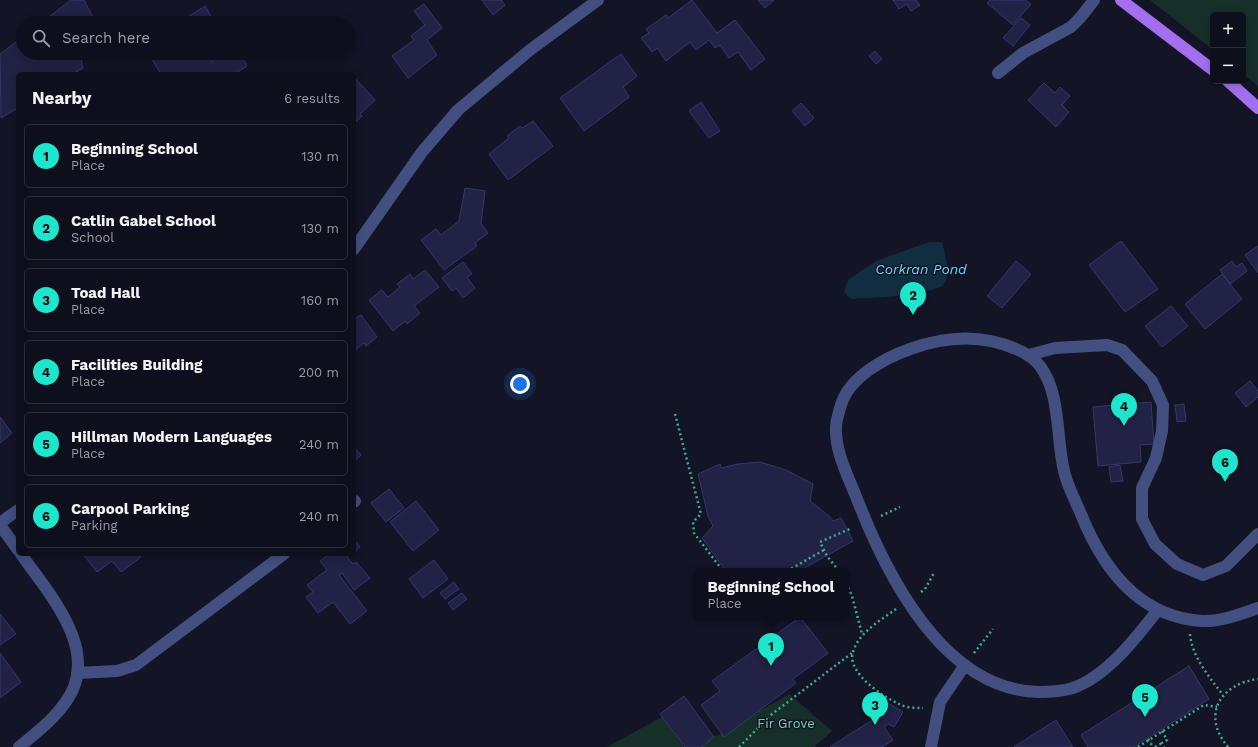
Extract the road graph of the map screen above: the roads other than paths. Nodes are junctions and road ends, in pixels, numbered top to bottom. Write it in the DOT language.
graph roads {
  1 [pos="598,0"];
  2 [pos="1094,0"];
  3 [pos="1121,0"];
  4 [pos="1210,68"];
  5 [pos="998,73"];
  6 [pos="1231,84"];
  7 [pos="1258,108"];
  8 [pos="356,246"];
  9 [pos="1029,355"];
  10 [pos="16,512"];
  11 [pos="0,524"];
  12 [pos="1258,534"];
  13 [pos="16,547"];
  14 [pos="22,556"];
  15 [pos="281,556"];
  16 [pos="1258,608"];
  17 [pos="1157,611"];
  18 [pos="965,664"];
  19 [pos="77,673"];
  20 [pos="18,747"];
  21 [pos="931,747"];
  1 -- 8 [label="street"];
  2 -- 5 [label="street"];
  3 -- 4 [label="main road"];
  6 -- 7 [label="main road"];
  9 -- 12 [label="street"];
  9 -- 17 [label="street"];
  9 -- 18 [label="street"];
  10 -- 11 [label="street"];
  11 -- 13 [label="street"];
  14 -- 19 [label="street"];
  15 -- 19 [label="street"];
  16 -- 17 [label="street"];
  17 -- 18 [label="street"];
  18 -- 21 [label="street"];
  19 -- 20 [label="street"];
}
